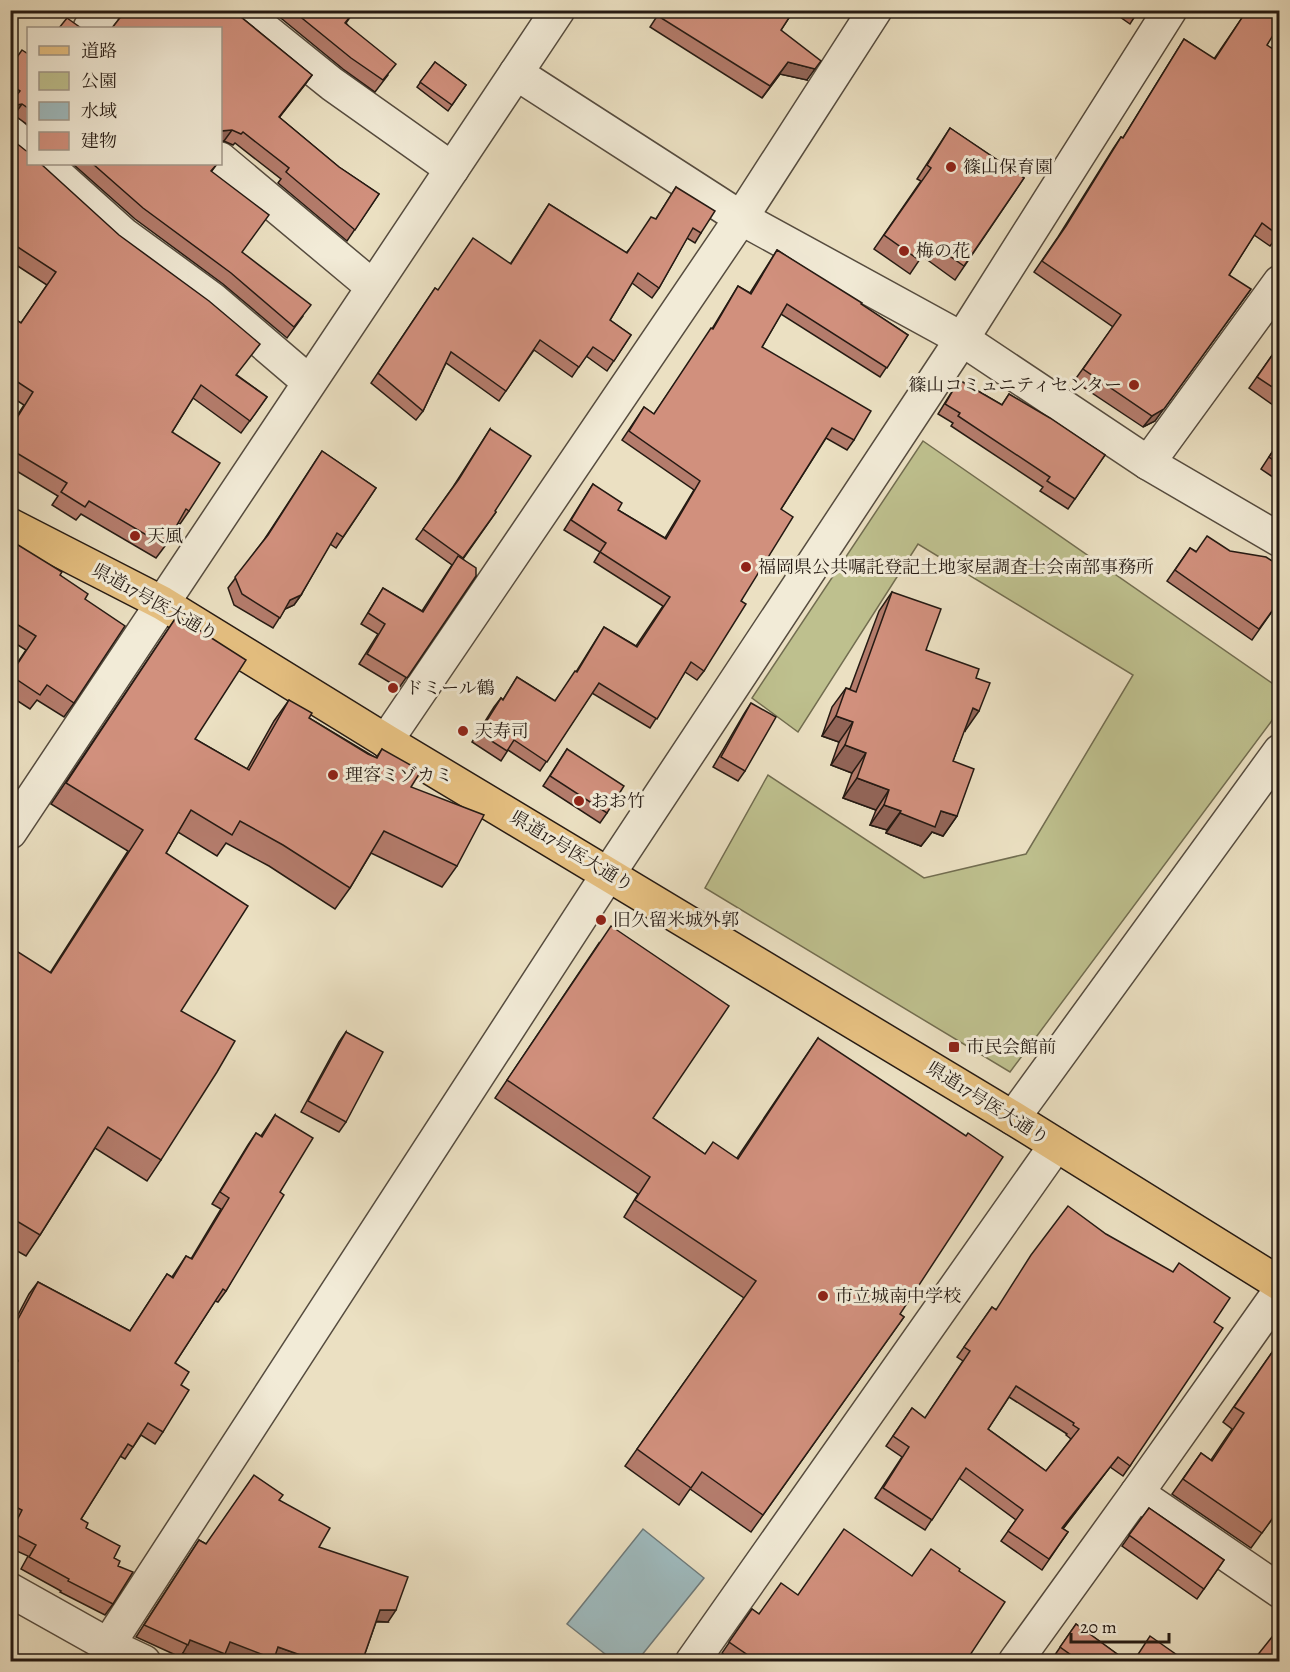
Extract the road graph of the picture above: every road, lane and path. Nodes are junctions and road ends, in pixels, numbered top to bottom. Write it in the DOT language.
graph roads {
  1 [pos="104,10"];
  2 [pos="240,10"];
  3 [pos="558,10"];
  4 [pos="875,10"];
  5 [pos="1170,10"];
  6 [pos="91,27"];
  7 [pos="516,73"];
  8 [pos="10,133"];
  9 [pos="27,148"];
  10 [pos="222,161"];
  11 [pos="46,165"];
  12 [pos="452,169"];
  13 [pos="741,218"];
  14 [pos="1280,282"];
  15 [pos="373,287"];
  16 [pos="962,339"];
  17 [pos="309,382"];
  18 [pos="1148,463"];
  19 [pos="10,525"];
  20 [pos="1280,540"];
  21 [pos="162,603"];
  22 [pos="386,741"];
  23 [pos="1280,751"];
  24 [pos="10,832"];
  25 [pos="609,873"];
  26 [pos="1013,1118"];
  27 [pos="1056,1145"];
  28 [pos="1280,1284"];
  29 [pos="1280,1291"];
  30 [pos="1137,1493"];
  31 [pos="10,1590"];
  32 [pos="1280,1591"];
  33 [pos="108,1645"];
  34 [pos="144,1662"];
  35 [pos="692,1662"];
  36 [pos="1015,1662"];
  1 -- 6 [label="street"];
  2 -- 12 [label="street"];
  3 -- 7 [label="street"];
  4 -- 13 [label="street"];
  5 -- 16 [label="street"];
  7 -- 12 [label="street"];
  7 -- 13 [label="street"];
  8 -- 9 [label="street"];
  10 -- 15 [label="street"];
  11 -- 17 [label="street"];
  12 -- 15 [label="street"];
  13 -- 16 [label="street"];
  13 -- 22 [label="street"];
  14 -- 18 [label="street"];
  15 -- 17 [label="street"];
  16 -- 18 [label="street"];
  16 -- 25 [label="street"];
  17 -- 21 [label="street"];
  18 -- 20 [label="street"];
  19 -- 21 [label="main road, 県道17号医大通り"];
  21 -- 22 [label="main road, 県道17号医大通り"];
  21 -- 24 [label="street"];
  22 -- 25 [label="main road, 県道17号医大通り"];
  23 -- 26 [label="street"];
  25 -- 26 [label="main road, 県道17号医大通り"];
  25 -- 33 [label="street"];
  26 -- 27 [label="main road, 県道17号医大通り"];
  27 -- 28 [label="main road, 県道17号医大通り"];
  27 -- 35 [label="street"];
  29 -- 30 [label="street"];
  30 -- 32 [label="street"];
  30 -- 36 [label="street"];
  31 -- 33 [label="street"];
  33 -- 34 [label="street"];
}
